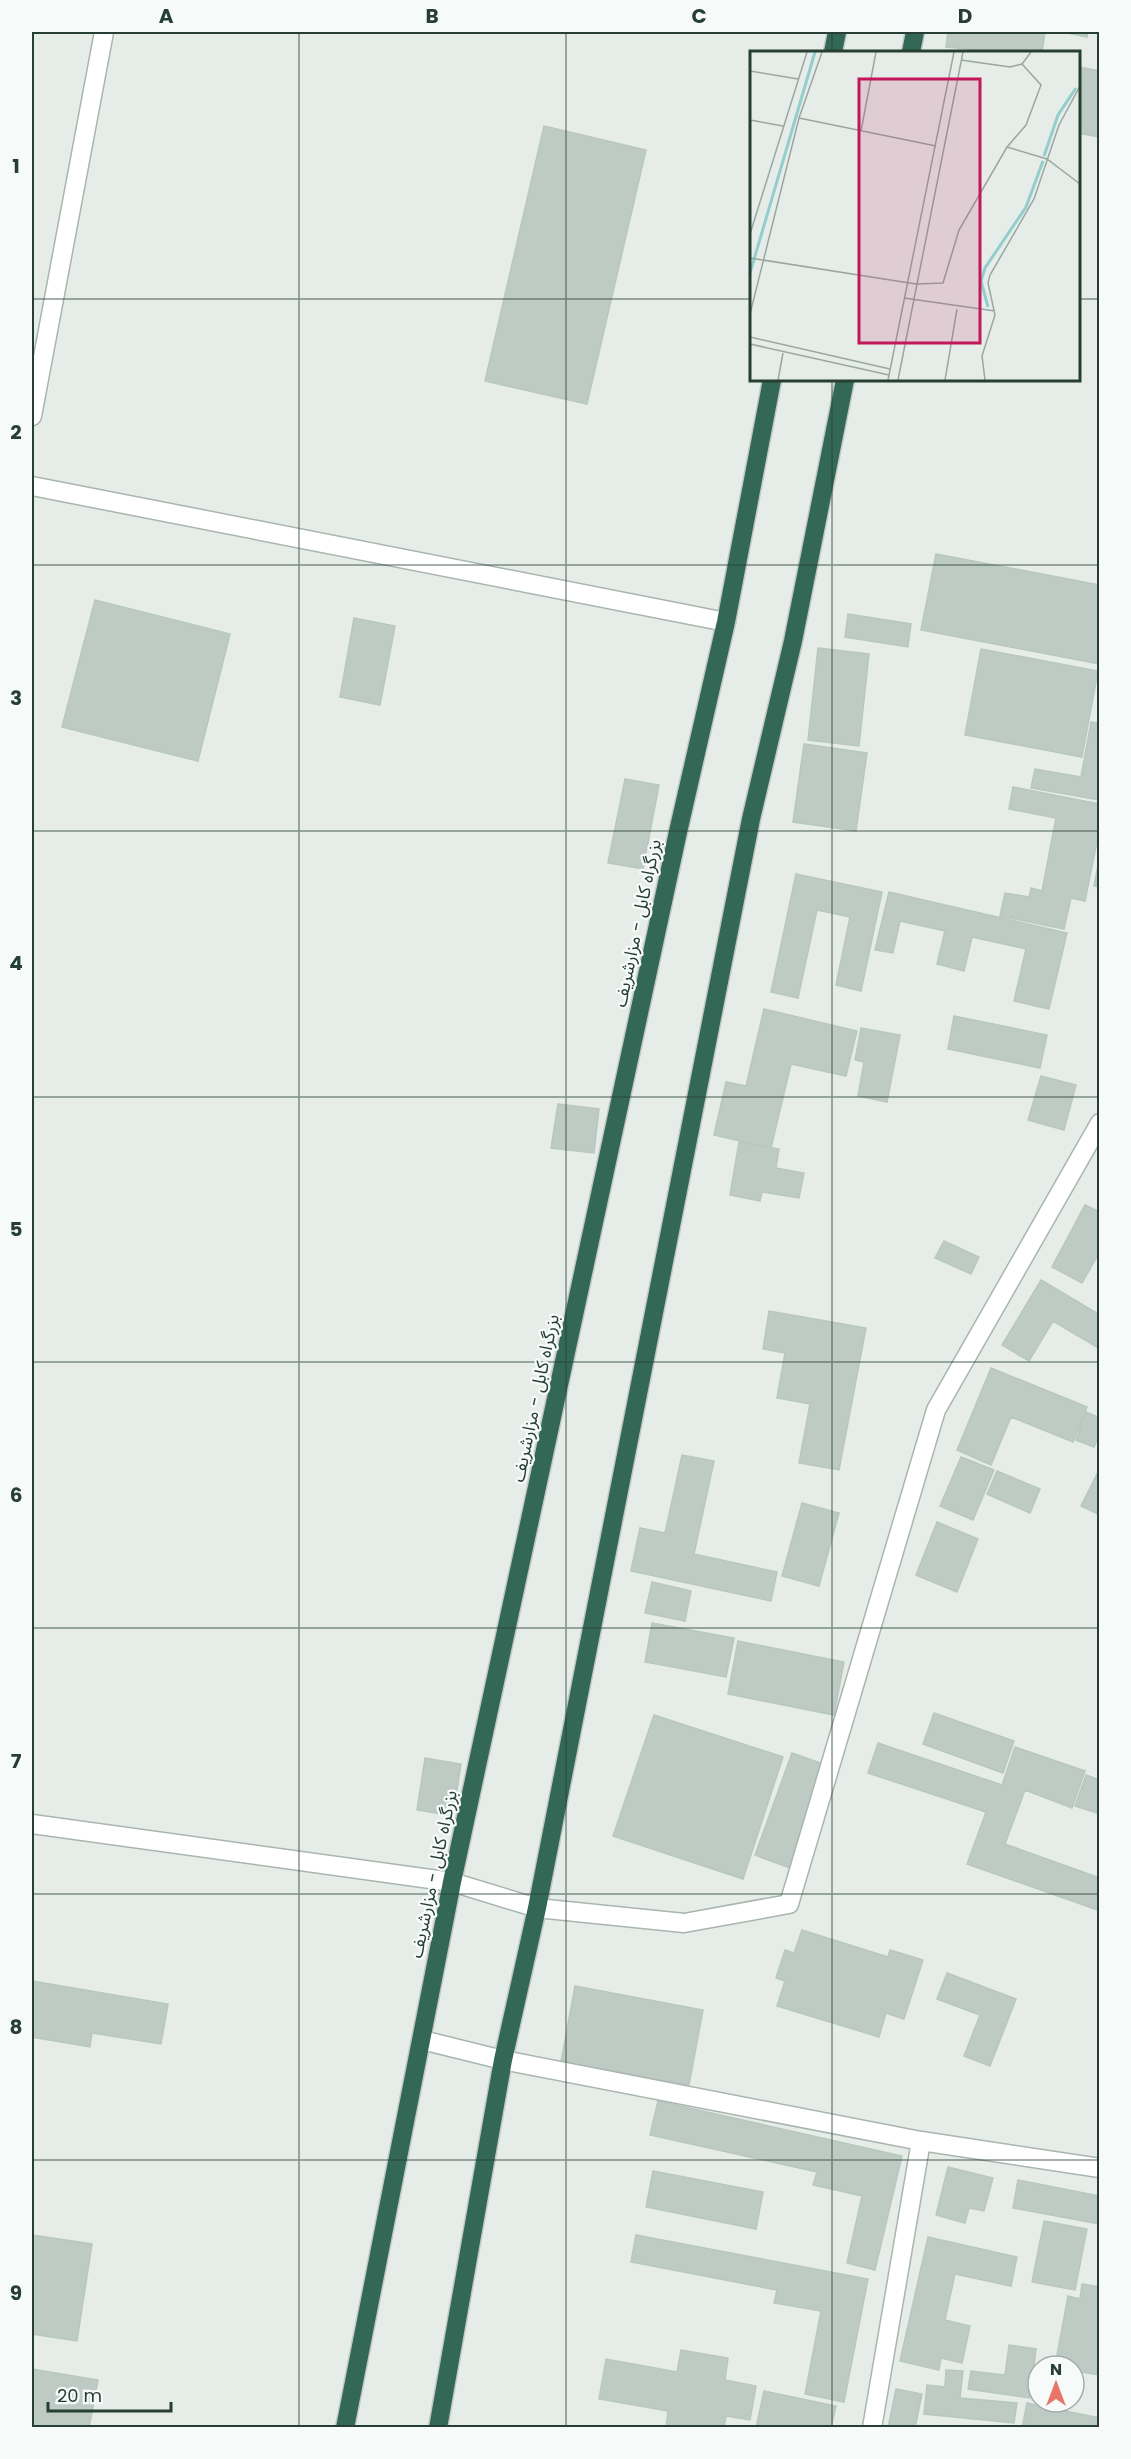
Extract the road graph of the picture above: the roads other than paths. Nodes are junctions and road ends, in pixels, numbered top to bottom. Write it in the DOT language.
graph roads {
  1 [pos="104,32"];
  2 [pos="837,32"];
  3 [pos="915,32"];
  4 [pos="833,51"];
  5 [pos="911,51"];
  6 [pos="772,381"];
  7 [pos="845,381"];
  8 [pos="32,416"];
  9 [pos="32,486"];
  10 [pos="726,622"];
  11 [pos="1100,1123"];
  12 [pos="32,1824"];
  13 [pos="452,1882"];
  14 [pos="537,1908"];
  15 [pos="422,2040"];
  16 [pos="503,2060"];
  17 [pos="921,2141"];
  18 [pos="1100,2168"];
  19 [pos="345,2427"];
  20 [pos="438,2427"];
  21 [pos="872,2427"];
  1 -- 8 [label="street"];
  2 -- 4 [label="highway"];
  3 -- 5 [label="highway"];
  6 -- 10 [label="highway, بزرگراه کابل - مزارشریف"];
  7 -- 14 [label="highway"];
  9 -- 10 [label="street"];
  10 -- 13 [label="highway, بزرگراه کابل - مزارشریف"];
  11 -- 14 [label="street"];
  12 -- 13 [label="street"];
  13 -- 14 [label="street"];
  13 -- 15 [label="highway, بزرگراه کابل - مزارشریف"];
  14 -- 16 [label="highway"];
  15 -- 16 [label="street"];
  15 -- 19 [label="highway, بزرگراه کابل - مزارشریف"];
  16 -- 17 [label="street"];
  16 -- 20 [label="highway"];
  17 -- 18 [label="street"];
  17 -- 21 [label="street"];
}
